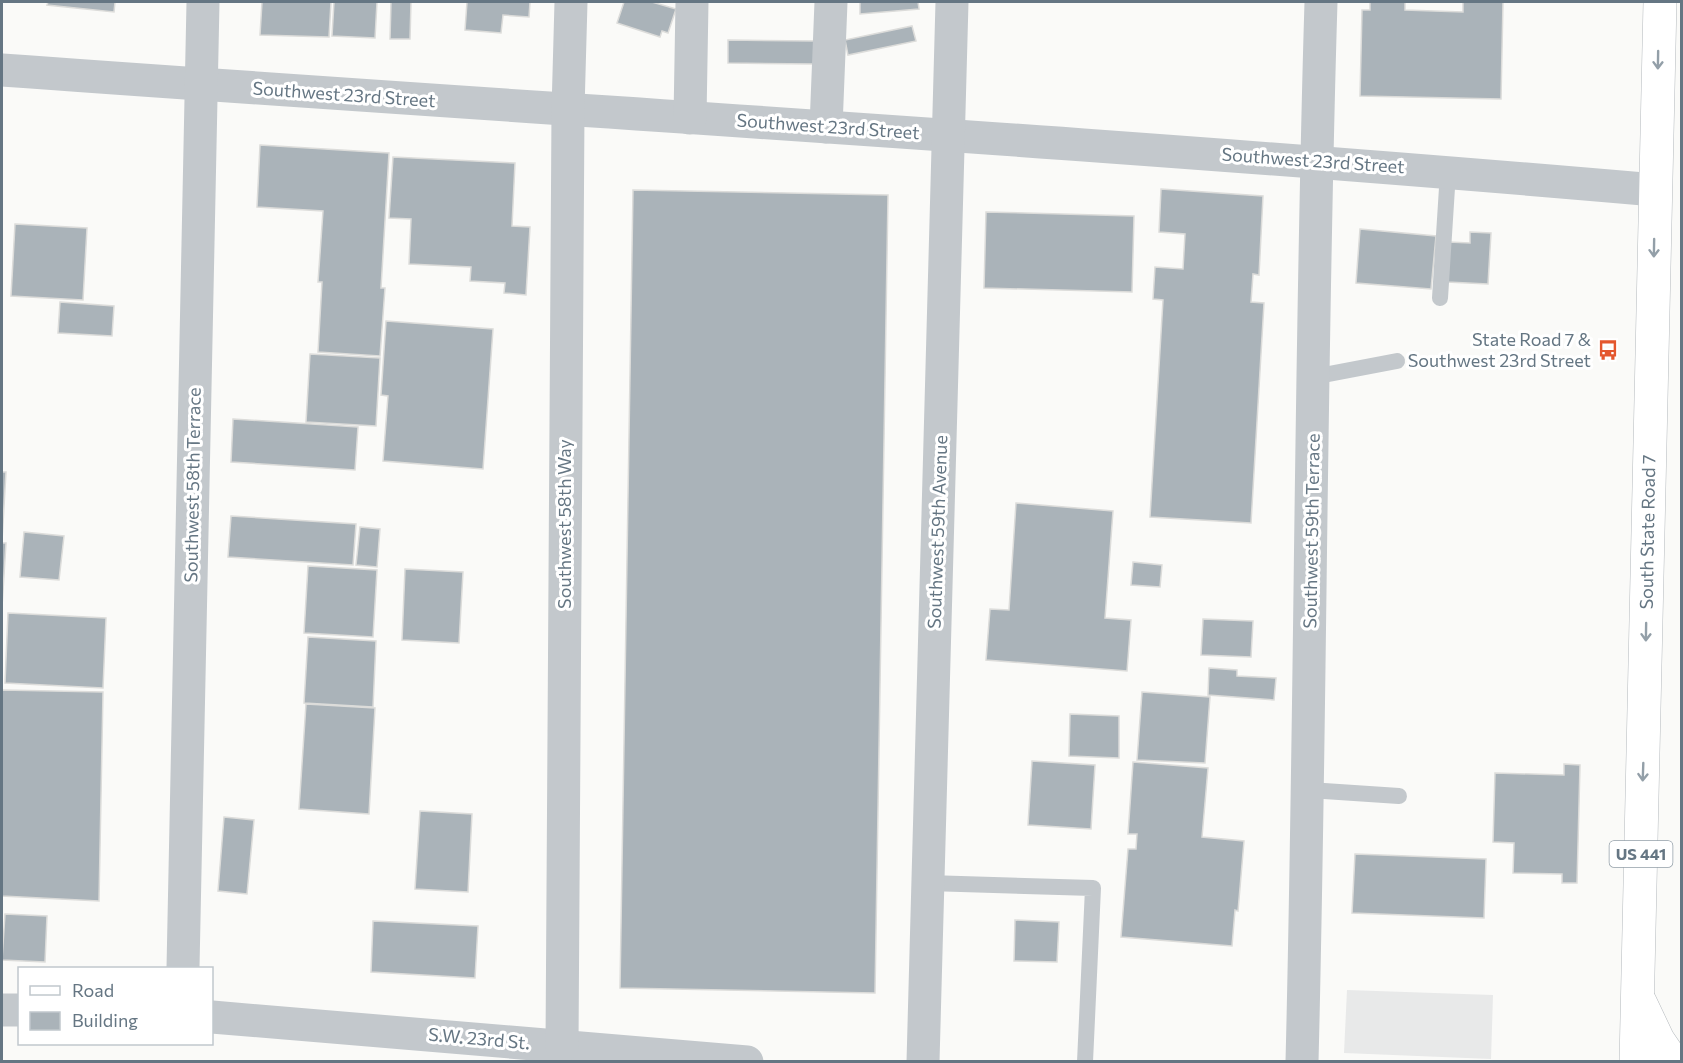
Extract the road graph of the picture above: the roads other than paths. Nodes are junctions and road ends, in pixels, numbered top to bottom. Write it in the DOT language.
graph roads {
  1 [pos="203,2"];
  2 [pos="571,2"];
  3 [pos="692,2"];
  4 [pos="831,2"];
  5 [pos="952,2"];
  6 [pos="1321,2"];
  7 [pos="1660,2"];
  8 [pos="2,70"];
  9 [pos="201,86"];
  10 [pos="567,110"];
  11 [pos="690,117"];
  12 [pos="826,127"];
  13 [pos="949,134"];
  14 [pos="1316,162"];
  15 [pos="1448,172"];
  16 [pos="1655,190"];
  17 [pos="1440,298"];
  18 [pos="1397,361"];
  19 [pos="1313,377"];
  20 [pos="1309,790"];
  21 [pos="1399,796"];
  22 [pos="928,883"];
  23 [pos="183,967"];
  24 [pos="1637,994"];
  25 [pos="2,1010"];
  26 [pos="18,1010"];
  27 [pos="213,1017"];
  28 [pos="562,1046"];
  29 [pos="747,1062"];
  30 [pos="923,1062"];
  31 [pos="1085,1062"];
  32 [pos="1302,1062"];
  33 [pos="1636,1062"];
  34 [pos="1673,1062"];
  1 -- 9 [label="street, Southwest 58th Terrace"];
  2 -- 10 [label="street, Southwest 58th Way"];
  3 -- 11 [label="street"];
  4 -- 12 [label="street"];
  5 -- 13 [label="street, Southwest 59th Avenue"];
  6 -- 14 [label="street, Southwest 59th Terrace"];
  7 -- 16 [label="main road, South State Road 7 / US 441, one-way"];
  8 -- 9 [label="street, Southwest 23rd Street"];
  9 -- 10 [label="street, Southwest 23rd Street"];
  9 -- 23 [label="street, Southwest 58th Terrace"];
  10 -- 11 [label="street, Southwest 23rd Street"];
  10 -- 28 [label="street, Southwest 58th Way"];
  11 -- 12 [label="street, Southwest 23rd Street"];
  12 -- 13 [label="street, Southwest 23rd Street"];
  13 -- 14 [label="street, Southwest 23rd Street"];
  13 -- 22 [label="street, Southwest 59th Avenue"];
  14 -- 15 [label="street, Southwest 23rd Street"];
  14 -- 19 [label="street, Southwest 59th Terrace"];
  15 -- 16 [label="street, Southwest 23rd Street"];
  15 -- 17 [label="lane"];
  16 -- 24 [label="main road, South State Road 7 / US 441, one-way"];
  18 -- 19 [label="lane"];
  19 -- 20 [label="street, Southwest 59th Terrace"];
  20 -- 21 [label="lane"];
  20 -- 32 [label="street, Southwest 59th Terrace"];
  22 -- 30 [label="street, Southwest 59th Avenue"];
  22 -- 31 [label="lane"];
  24 -- 33 [label="main road, South State Road 7 / US 441"];
  24 -- 34 [label="main road"];
  25 -- 26 [label="street"];
  27 -- 28 [label="street, S.W. 23rd St."];
  28 -- 29 [label="street, S.W. 23rd St."];
}
